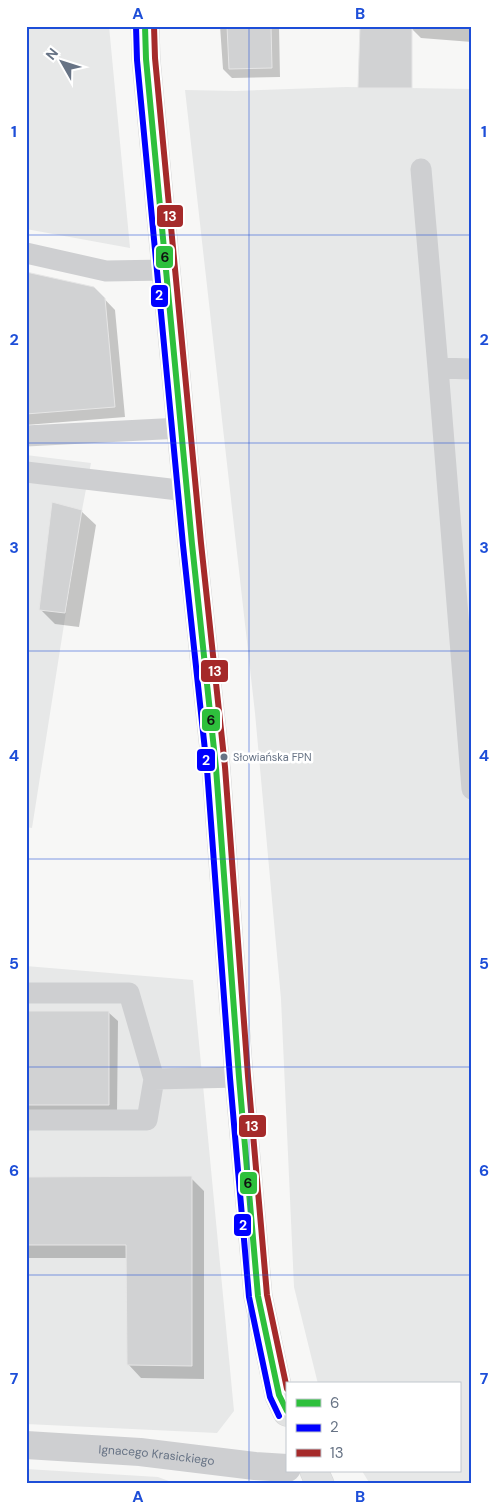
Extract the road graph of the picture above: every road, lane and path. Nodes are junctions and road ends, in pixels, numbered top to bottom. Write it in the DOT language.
graph roads {
  1 [pos="145,26"];
  2 [pos="421,170"];
  3 [pos="26,252"];
  4 [pos="166,270"];
  5 [pos="438,368"];
  6 [pos="472,369"];
  7 [pos="182,428"];
  8 [pos="26,436"];
  9 [pos="26,472"];
  10 [pos="187,491"];
  11 [pos="472,789"];
  12 [pos="26,993"];
  13 [pos="239,1077"];
  14 [pos="154,1079"];
  15 [pos="26,1120"];
  16 [pos="286,1410"];
  17 [pos="26,1445"];
  18 [pos="286,1468"];
  19 [pos="314,1472"];
  20 [pos="320,1484"];
  1 -- 4 [label="street"];
  2 -- 5 [label="lane"];
  3 -- 4 [label="lane"];
  4 -- 7 [label="street"];
  5 -- 6 [label="lane"];
  5 -- 11 [label="lane"];
  7 -- 8 [label="lane"];
  7 -- 10 [label="street"];
  9 -- 10 [label="lane"];
  10 -- 13 [label="street"];
  12 -- 14 [label="lane"];
  13 -- 14 [label="lane"];
  13 -- 16 [label="street"];
  14 -- 15 [label="lane"];
  17 -- 18 [label="street, Ignacego Krasickiego"];
  19 -- 20 [label="street"];
}
